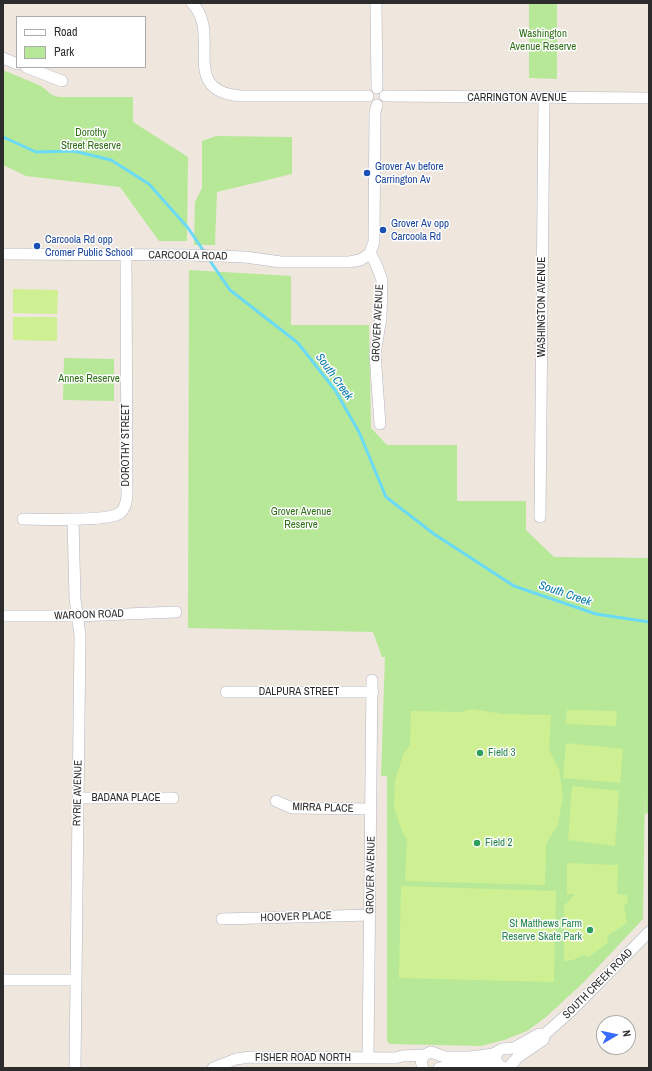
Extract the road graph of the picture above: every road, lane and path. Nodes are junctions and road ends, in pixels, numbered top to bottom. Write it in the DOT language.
graph roads {
  1 [pos="376,3"];
  2 [pos="194,6"];
  3 [pos="3,58"];
  4 [pos="16,64"];
  5 [pos="29,68"];
  6 [pos="62,81"];
  7 [pos="377,88"];
  8 [pos="368,96"];
  9 [pos="385,96"];
  10 [pos="544,98"];
  11 [pos="649,98"];
  12 [pos="377,106"];
  13 [pos="370,253"];
  14 [pos="3,254"];
  15 [pos="126,255"];
  16 [pos="380,424"];
  17 [pos="540,517"];
  18 [pos="23,519"];
  19 [pos="73,519"];
  20 [pos="176,612"];
  21 [pos="3,616"];
  22 [pos="77,616"];
  23 [pos="372,680"];
  24 [pos="226,692"];
  25 [pos="373,692"];
  26 [pos="78,798"];
  27 [pos="173,798"];
  28 [pos="276,801"];
  29 [pos="371,810"];
  30 [pos="370,915"];
  31 [pos="222,919"];
  32 [pos="649,932"];
  33 [pos="3,980"];
  34 [pos="75,980"];
  35 [pos="545,1034"];
  36 [pos="502,1050"];
  37 [pos="424,1055"];
  38 [pos="438,1055"];
  39 [pos="368,1058"];
  40 [pos="395,1058"];
  41 [pos="506,1065"];
  42 [pos="75,1068"];
  43 [pos="213,1068"];
  44 [pos="423,1068"];
  45 [pos="439,1068"];
  1 -- 7 [label="street"];
  2 -- 8 [label="street"];
  3 -- 4 [label="street"];
  5 -- 6 [label="street"];
  7 -- 8 [label="street"];
  7 -- 9 [label="street"];
  8 -- 12 [label="street"];
  9 -- 10 [label="street, CARRINGTON AVENUE"];
  9 -- 12 [label="street"];
  10 -- 11 [label="street, CARRINGTON AVENUE"];
  10 -- 17 [label="street, WASHINGTON AVENUE"];
  12 -- 13 [label="street"];
  13 -- 15 [label="street, CARCOOLA ROAD"];
  13 -- 16 [label="street, GROVER AVENUE"];
  14 -- 15 [label="street, CARCOOLA ROAD"];
  15 -- 19 [label="street, DOROTHY STREET"];
  18 -- 19 [label="street"];
  19 -- 22 [label="street, RYRIE AVENUE"];
  20 -- 22 [label="street, WAROON ROAD"];
  21 -- 22 [label="street, WAROON ROAD"];
  22 -- 26 [label="street, RYRIE AVENUE"];
  23 -- 25 [label="street, GROVER AVENUE"];
  24 -- 25 [label="street, DALPURA STREET"];
  25 -- 29 [label="street, GROVER AVENUE"];
  26 -- 27 [label="street, BADANA PLACE"];
  26 -- 34 [label="street, RYRIE AVENUE"];
  28 -- 29 [label="street, MIRRA PLACE"];
  29 -- 30 [label="street, GROVER AVENUE"];
  30 -- 31 [label="street, HOOVER PLACE"];
  30 -- 39 [label="street, GROVER AVENUE"];
  32 -- 35 [label="street, SOUTH CREEK ROAD"];
  33 -- 34 [label="street"];
  34 -- 42 [label="street, RYRIE AVENUE"];
  35 -- 36 [label="street, SOUTH CREEK ROAD"];
  35 -- 41 [label="street, SOUTH CREEK ROAD"];
  36 -- 38 [label="street, SOUTH CREEK ROAD"];
  36 -- 41 [label="street"];
  36 -- 41 [label="street"];
  37 -- 38 [label="street, SOUTH CREEK ROAD"];
  37 -- 40 [label="street, FISHER ROAD NORTH"];
  37 -- 44 [label="street"];
  38 -- 45 [label="street"];
  39 -- 40 [label="street, FISHER ROAD NORTH"];
  39 -- 43 [label="street, FISHER ROAD NORTH"];
  40 -- 44 [label="street, FISHER ROAD NORTH"];
  41 -- 45 [label="street"];
}
